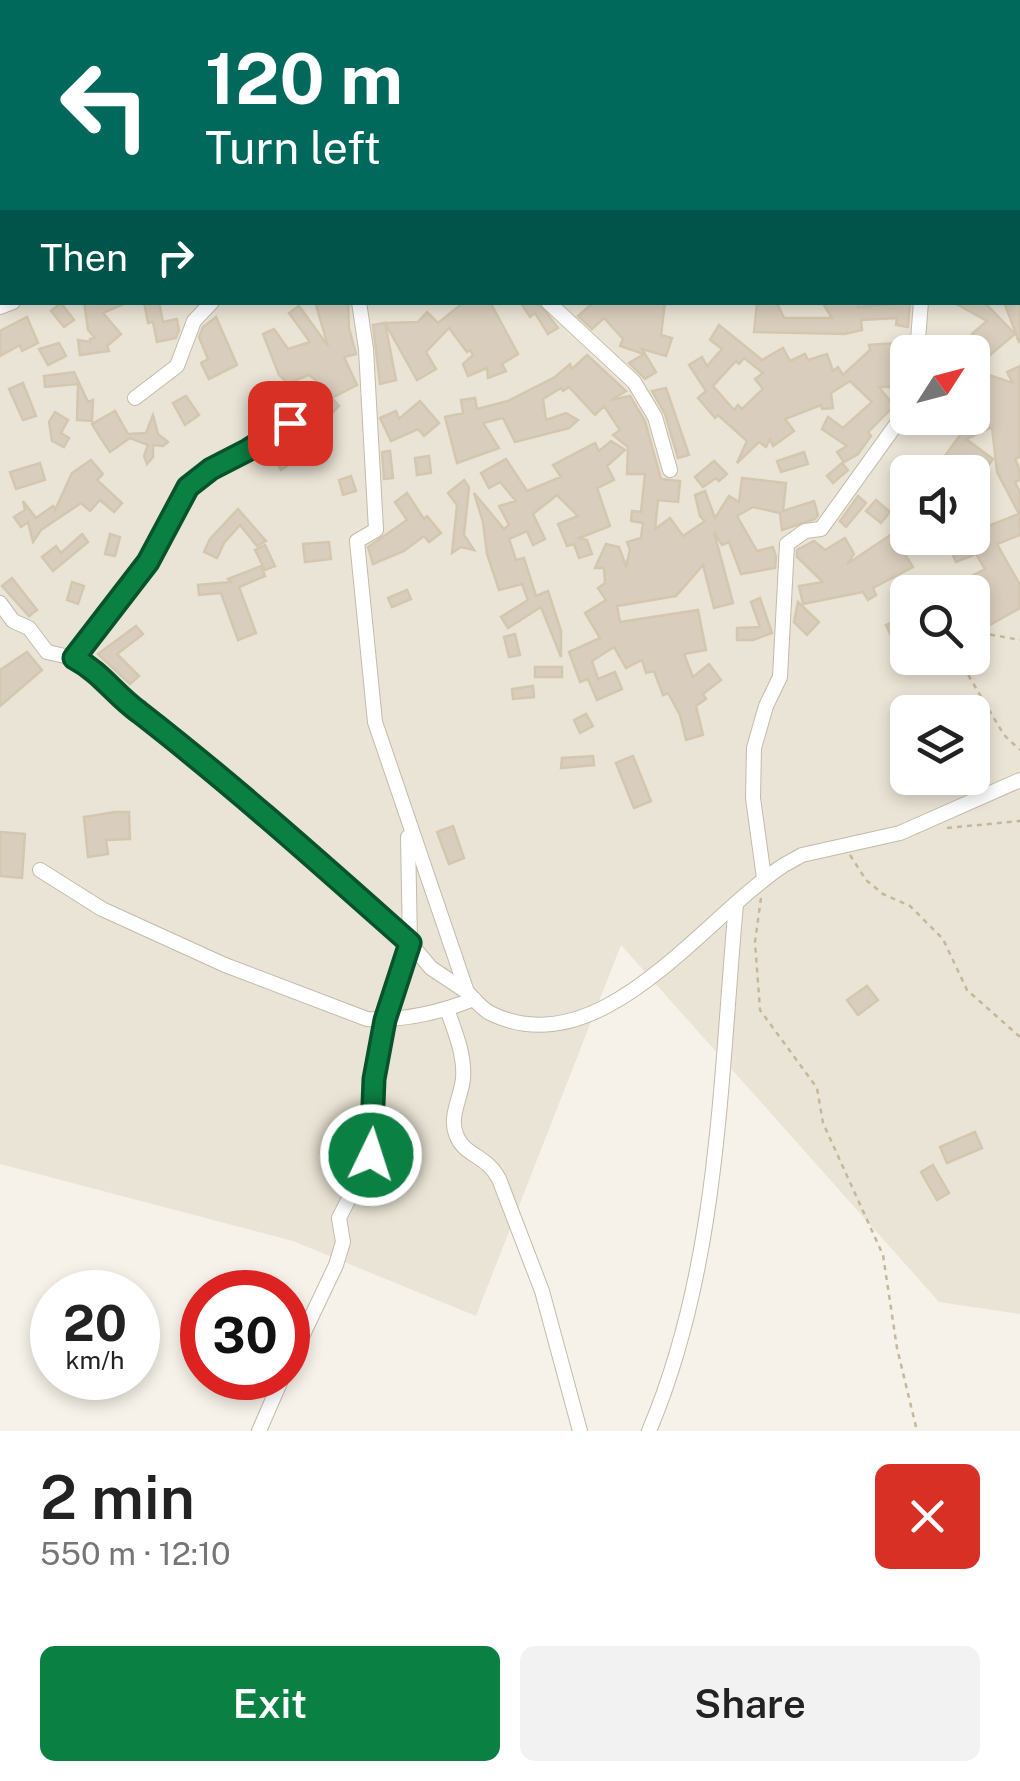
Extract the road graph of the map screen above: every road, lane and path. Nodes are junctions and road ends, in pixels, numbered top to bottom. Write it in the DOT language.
graph roads {
  1 [pos="209,305"];
  2 [pos="359,305"];
  3 [pos="551,305"];
  4 [pos="921,305"];
  5 [pos="918,335"];
  6 [pos="136,398"];
  7 [pos="290,423"];
  8 [pos="890,433"];
  9 [pos="670,470"];
  10 [pos="0,602"];
  11 [pos="990,633"];
  12 [pos="1020,640"];
  13 [pos="74,658"];
  14 [pos="968,675"];
  15 [pos="1020,750"];
  16 [pos="1020,780"];
  17 [pos="1020,821"];
  18 [pos="408,822"];
  19 [pos="934,829"];
  20 [pos="844,846"];
  21 [pos="40,870"];
  22 [pos="764,878"];
  23 [pos="736,904"];
  24 [pos="410,943"];
  25 [pos="471,996"];
  26 [pos="447,1009"];
  27 [pos="385,1020"];
  28 [pos="1020,1036"];
  29 [pos="310,1320"];
  30 [pos="272,1400"];
  31 [pos="259,1431"];
  32 [pos="580,1431"];
  33 [pos="649,1431"];
  34 [pos="917,1431"];
  1 -- 6 [label="street"];
  2 -- 18 [label="street"];
  3 -- 9 [label="street"];
  4 -- 5 [label="street"];
  7 -- 13 [label="street"];
  8 -- 22 [label="street"];
  10 -- 13 [label="street"];
  11 -- 12 [label="path"];
  13 -- 24 [label="street"];
  14 -- 15 [label="path"];
  16 -- 20 [label="street"];
  17 -- 19 [label="path"];
  18 -- 24 [label="street"];
  18 -- 25 [label="street"];
  20 -- 22 [label="street"];
  20 -- 28 [label="path"];
  21 -- 27 [label="street"];
  22 -- 23 [label="street"];
  22 -- 34 [label="path"];
  23 -- 25 [label="street"];
  23 -- 33 [label="street"];
  24 -- 25 [label="street"];
  24 -- 27 [label="street"];
  25 -- 26 [label="street"];
  26 -- 27 [label="street"];
  26 -- 32 [label="street"];
  27 -- 29 [label="street"];
  30 -- 31 [label="street"];
}
